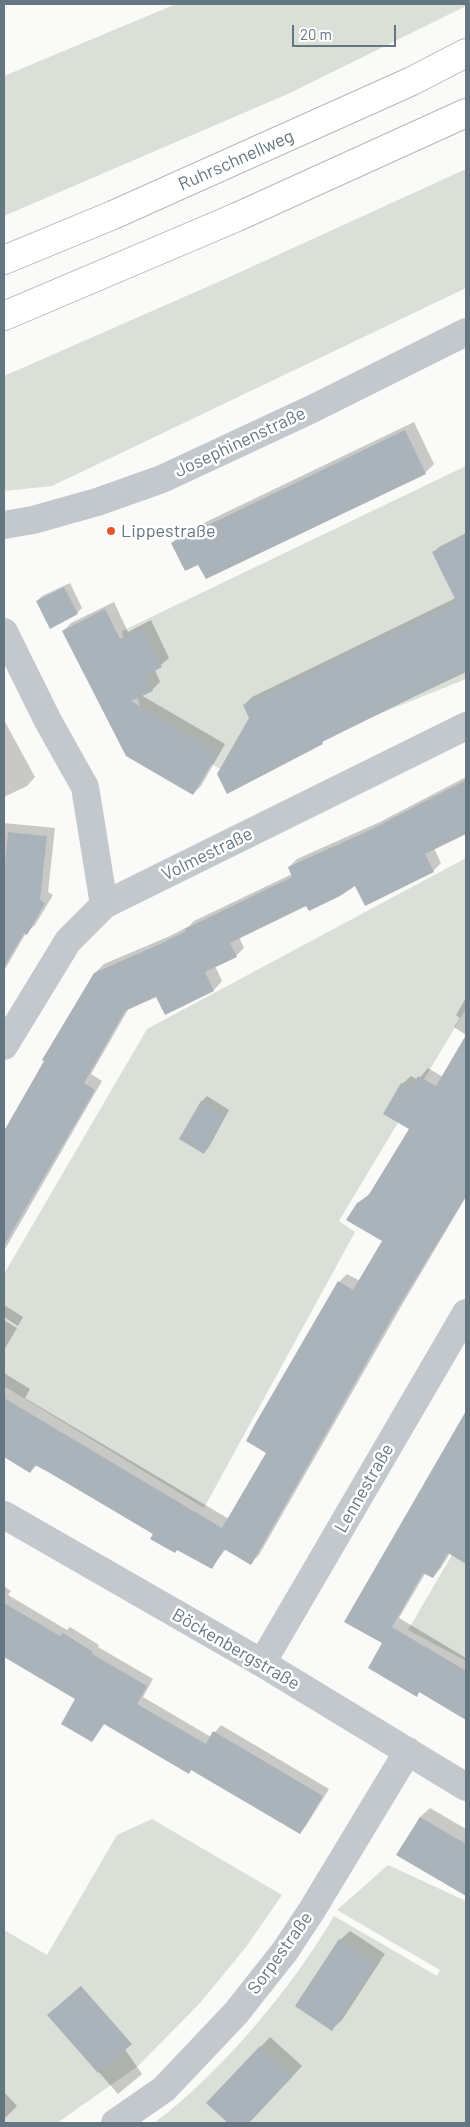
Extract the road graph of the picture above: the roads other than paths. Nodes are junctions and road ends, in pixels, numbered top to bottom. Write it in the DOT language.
graph roads {
  1 [pos="466,53"];
  2 [pos="466,113"];
  3 [pos="4,260"];
  4 [pos="4,316"];
  5 [pos="466,332"];
  6 [pos="4,525"];
  7 [pos="4,632"];
  8 [pos="466,726"];
  9 [pos="104,905"];
  10 [pos="4,1046"];
  11 [pos="466,1313"];
  12 [pos="4,1514"];
  13 [pos="262,1663"];
  14 [pos="408,1751"];
  15 [pos="466,1787"];
  16 [pos="116,2123"];
  1 -- 3 [label="highway, Ruhrschnellweg"];
  2 -- 4 [label="highway"];
  5 -- 6 [label="street, Josephinenstraße"];
  7 -- 9 [label="street"];
  8 -- 9 [label="street, Volmestraße"];
  9 -- 10 [label="street, Volmestraße"];
  11 -- 13 [label="street, Lennestraße"];
  12 -- 13 [label="street, Böckenbergstraße"];
  13 -- 14 [label="street, Böckenbergstraße"];
  14 -- 15 [label="street, Böckenbergstraße"];
  14 -- 16 [label="street, Sorpestraße"];
}
